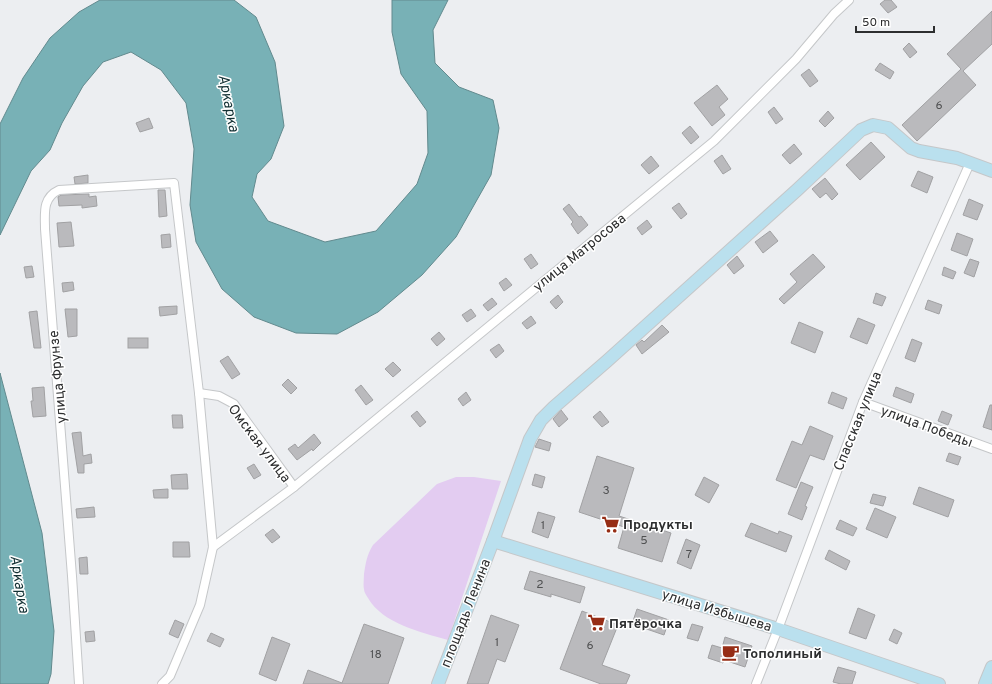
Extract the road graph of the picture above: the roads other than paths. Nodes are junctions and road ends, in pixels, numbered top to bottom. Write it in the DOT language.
graph roads {
  1 [pos="849,0"];
  2 [pos="970,163"];
  3 [pos="992,171"];
  4 [pos="199,392"];
  5 [pos="863,402"];
  6 [pos="992,449"];
  7 [pos="294,487"];
  8 [pos="493,541"];
  9 [pos="213,547"];
  10 [pos="778,629"];
  11 [pos="992,667"];
  12 [pos="79,684"];
  13 [pos="162,684"];
  14 [pos="438,684"];
  15 [pos="756,684"];
  16 [pos="939,684"];
  17 [pos="985,684"];
  1 -- 7 [label="street, улица Матросова"];
  2 -- 3 [label="street"];
  2 -- 5 [label="street, Спасская улица"];
  2 -- 8 [label="street, площадь Ленина"];
  4 -- 7 [label="street, Омская улица"];
  4 -- 9 [label="street"];
  4 -- 12 [label="street, улица Фрунзе"];
  5 -- 6 [label="street, улица Победы"];
  5 -- 10 [label="street, Спасская улица"];
  7 -- 9 [label="street, Омская улица"];
  8 -- 10 [label="street, улица Избышева"];
  8 -- 14 [label="street, площадь Ленина"];
  9 -- 13 [label="street"];
  10 -- 15 [label="street, Спасская улица"];
  10 -- 16 [label="street, улица Избышева"];
  11 -- 17 [label="street"];
}
